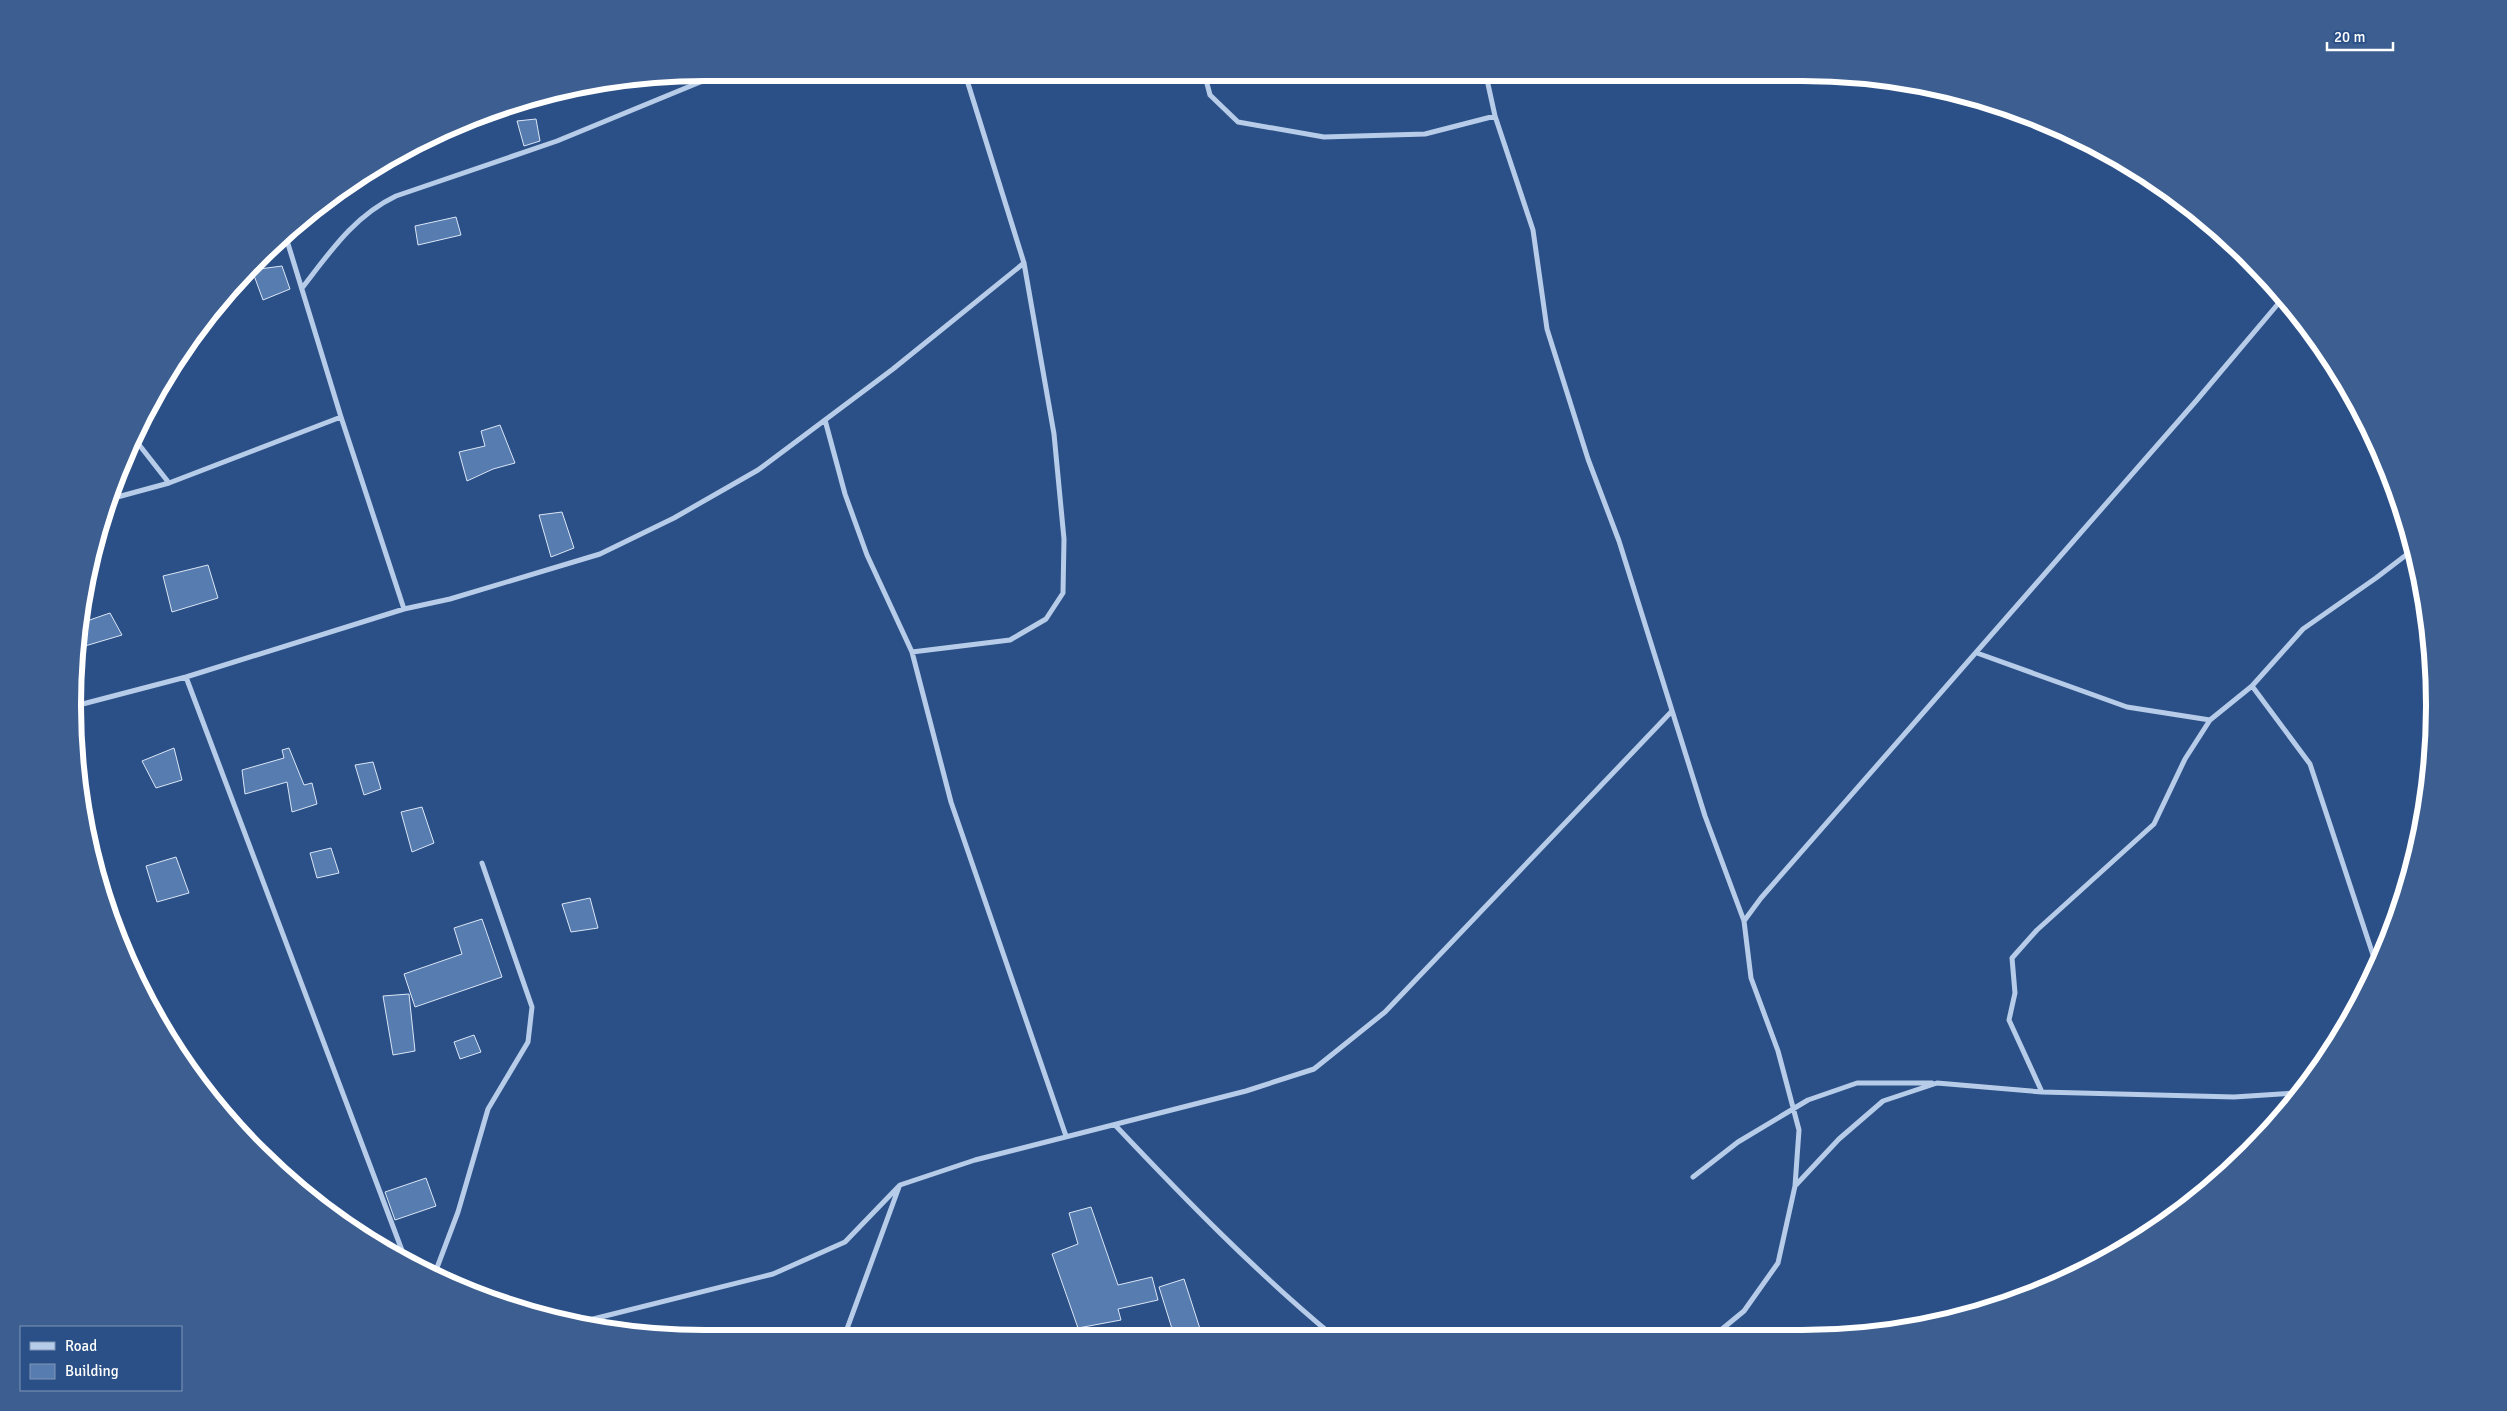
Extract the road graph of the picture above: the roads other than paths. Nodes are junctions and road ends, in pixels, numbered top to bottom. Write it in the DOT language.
graph roads {
  1 [pos="702,81"];
  2 [pos="967,81"];
  3 [pos="1206,81"];
  4 [pos="1487,81"];
  5 [pos="1495,116"];
  6 [pos="288,242"];
  7 [pos="1024,263"];
  8 [pos="302,288"];
  9 [pos="2279,303"];
  10 [pos="341,417"];
  11 [pos="824,420"];
  12 [pos="139,445"];
  13 [pos="169,483"];
  14 [pos="117,497"];
  15 [pos="2407,555"];
  16 [pos="404,609"];
  17 [pos="912,652"];
  18 [pos="1977,653"];
  19 [pos="186,677"];
  20 [pos="2252,686"];
  21 [pos="81,704"];
  22 [pos="1672,711"];
  23 [pos="2210,720"];
  24 [pos="482,863"];
  25 [pos="1744,921"];
  26 [pos="2373,955"];
  27 [pos="1937,1083"];
  28 [pos="2042,1092"];
  29 [pos="2291,1093"];
  30 [pos="1793,1109"];
  31 [pos="1115,1125"];
  32 [pos="1066,1136"];
  33 [pos="1693,1177"];
  34 [pos="900,1184"];
  35 [pos="1795,1186"];
  36 [pos="403,1251"];
  37 [pos="437,1268"];
  38 [pos="593,1319"];
  39 [pos="847,1330"];
  40 [pos="1326,1330"];
  41 [pos="1721,1330"];
  1 -- 8 [label="street"];
  2 -- 7 [label="street"];
  3 -- 5 [label="street"];
  4 -- 5 [label="street"];
  5 -- 22 [label="street"];
  6 -- 8 [label="street"];
  7 -- 11 [label="street"];
  7 -- 17 [label="street"];
  8 -- 10 [label="street"];
  9 -- 18 [label="street"];
  10 -- 13 [label="street"];
  10 -- 16 [label="street"];
  11 -- 16 [label="street"];
  11 -- 17 [label="street"];
  12 -- 13 [label="street"];
  13 -- 14 [label="street"];
  15 -- 20 [label="street"];
  16 -- 19 [label="street"];
  17 -- 32 [label="street"];
  18 -- 23 [label="street"];
  18 -- 25 [label="street"];
  19 -- 21 [label="street"];
  19 -- 36 [label="street"];
  20 -- 23 [label="street"];
  20 -- 26 [label="street"];
  22 -- 25 [label="street"];
  22 -- 31 [label="street"];
  23 -- 28 [label="street"];
  24 -- 37 [label="street"];
  25 -- 30 [label="street"];
  27 -- 28 [label="street"];
  27 -- 30 [label="street"];
  27 -- 35 [label="street"];
  28 -- 29 [label="street"];
  30 -- 33 [label="street"];
  30 -- 35 [label="street"];
  31 -- 32 [label="street"];
  31 -- 40 [label="street"];
  32 -- 34 [label="street"];
  34 -- 38 [label="street"];
  34 -- 39 [label="street"];
  35 -- 41 [label="street"];
}
